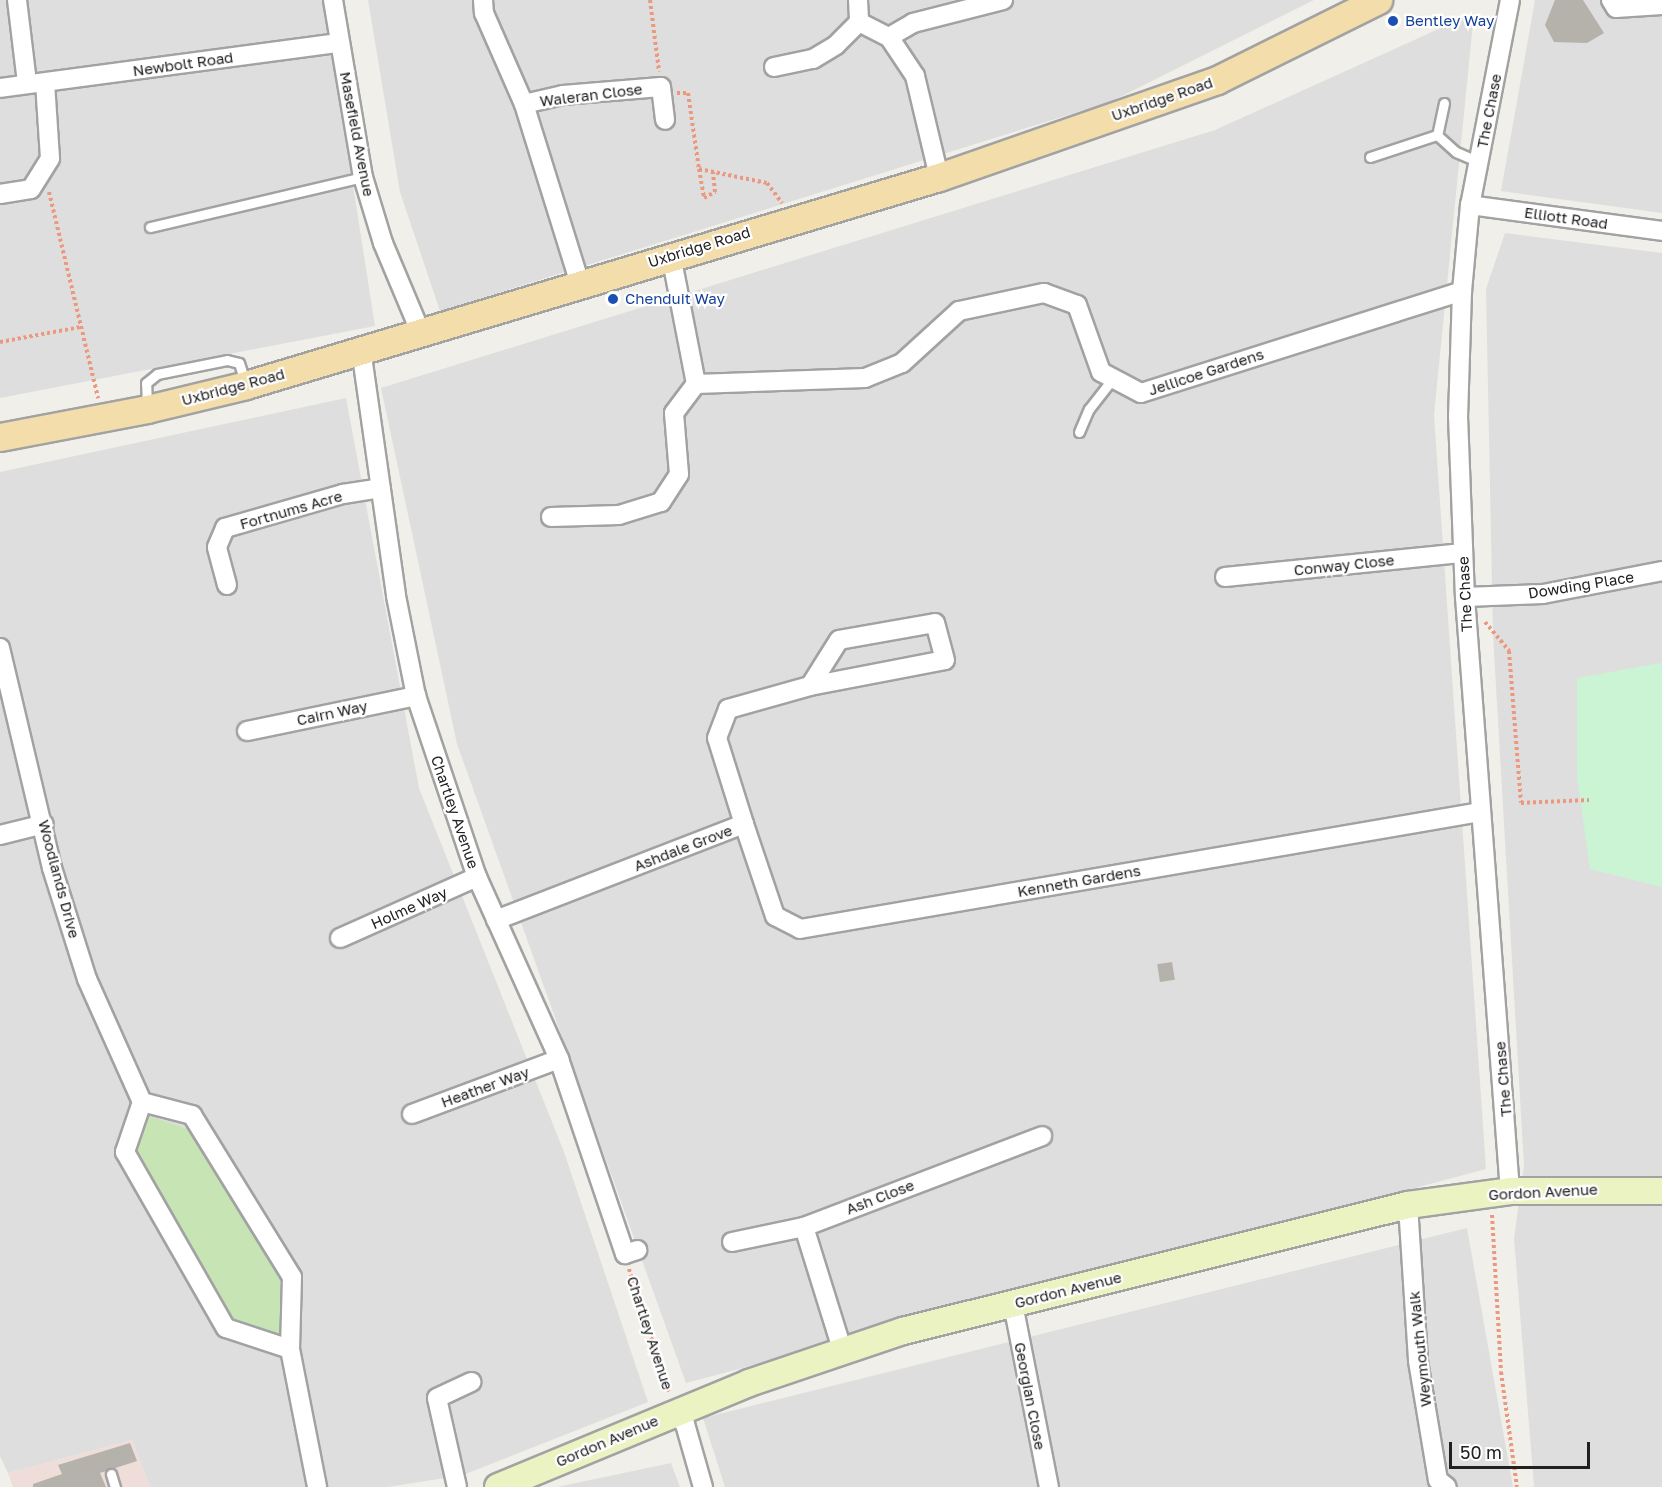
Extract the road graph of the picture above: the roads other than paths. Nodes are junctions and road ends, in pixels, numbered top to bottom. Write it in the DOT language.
graph roads {
  1 [pos="17,0"];
  2 [pos="333,0"];
  3 [pos="483,0"];
  4 [pos="858,0"];
  5 [pos="1003,0"];
  6 [pos="1378,0"];
  7 [pos="1510,0"];
  8 [pos="1611,0"];
  9 [pos="1662,5"];
  10 [pos="860,22"];
  11 [pos="889,37"];
  12 [pos="339,43"];
  13 [pos="774,67"];
  14 [pos="36,83"];
  15 [pos="0,88"];
  16 [pos="1444,103"];
  17 [pos="524,104"];
  18 [pos="665,120"];
  19 [pos="1437,135"];
  20 [pos="1370,157"];
  21 [pos="1479,162"];
  22 [pos="363,177"];
  23 [pos="939,177"];
  24 [pos="0,194"];
  25 [pos="1470,205"];
  26 [pos="150,227"];
  27 [pos="1662,231"];
  28 [pos="670,255"];
  29 [pos="580,284"];
  30 [pos="1462,291"];
  31 [pos="420,331"];
  32 [pos="361,349"];
  33 [pos="1113,378"];
  34 [pos="696,384"];
  35 [pos="1079,432"];
  36 [pos="0,437"];
  37 [pos="381,489"];
  38 [pos="551,517"];
  39 [pos="1463,553"];
  40 [pos="1662,571"];
  41 [pos="1225,577"];
  42 [pos="227,585"];
  43 [pos="1465,597"];
  44 [pos="0,648"];
  45 [pos="810,686"];
  46 [pos="416,696"];
  47 [pos="247,731"];
  48 [pos="1480,812"];
  49 [pos="44,824"];
  50 [pos="744,824"];
  51 [pos="0,835"];
  52 [pos="477,878"];
  53 [pos="496,920"];
  54 [pos="340,939"];
  55 [pos="559,1059"];
  56 [pos="142,1102"];
  57 [pos="412,1114"];
  58 [pos="1042,1136"];
  59 [pos="1662,1191"];
  60 [pos="1501,1192"];
  61 [pos="1408,1205"];
  62 [pos="804,1227"];
  63 [pos="732,1242"];
  64 [pos="631,1252"];
  65 [pos="1013,1304"];
  66 [pos="290,1349"];
  67 [pos="842,1349"];
  68 [pos="471,1382"];
  69 [pos="675,1413"];
  70 [pos="111,1474"];
  71 [pos="115,1487"];
  72 [pos="317,1487"];
  73 [pos="457,1487"];
  74 [pos="498,1487"];
  75 [pos="703,1487"];
  76 [pos="1048,1487"];
  77 [pos="1447,1487"];
  1 -- 14 [label="street"];
  2 -- 12 [label="street, Masefield Avenue"];
  3 -- 17 [label="street"];
  4 -- 10 [label="street"];
  5 -- 11 [label="street"];
  6 -- 23 [label="main road, Uxbridge Road"];
  7 -- 21 [label="street, The Chase"];
  8 -- 9 [label="street"];
  10 -- 11 [label="street"];
  10 -- 13 [label="street"];
  11 -- 23 [label="street"];
  12 -- 14 [label="street, Newbolt Road"];
  12 -- 22 [label="street, Masefield Avenue"];
  14 -- 15 [label="street, Newbolt Road"];
  14 -- 24 [label="street"];
  16 -- 19 [label="lane"];
  17 -- 18 [label="street, Waleran Close"];
  17 -- 29 [label="street"];
  19 -- 20 [label="lane"];
  19 -- 21 [label="lane"];
  21 -- 25 [label="street, The Chase"];
  22 -- 26 [label="lane"];
  22 -- 31 [label="street, Masefield Avenue"];
  23 -- 28 [label="main road, Uxbridge Road"];
  25 -- 27 [label="street, Elliott Road"];
  25 -- 30 [label="street, The Chase"];
  28 -- 29 [label="main road, Uxbridge Road"];
  28 -- 34 [label="street"];
  29 -- 31 [label="main road, Uxbridge Road"];
  30 -- 33 [label="street, Jellicoe Gardens"];
  30 -- 39 [label="street, The Chase"];
  31 -- 32 [label="main road, Uxbridge Road"];
  32 -- 36 [label="main road, Uxbridge Road"];
  32 -- 37 [label="street, Chartley Avenue"];
  33 -- 34 [label="street, Jellicoe Gardens"];
  33 -- 35 [label="lane"];
  34 -- 38 [label="street"];
  37 -- 42 [label="street, Fortnums Acre"];
  37 -- 46 [label="street, Chartley Avenue"];
  39 -- 41 [label="street, Conway Close"];
  39 -- 43 [label="street, The Chase"];
  40 -- 43 [label="street, Dowding Place"];
  43 -- 48 [label="street, The Chase"];
  44 -- 49 [label="street, Woodlands Drive"];
  45 -- 45 [label="street, Ashdale Grove"];
  45 -- 50 [label="street, Ashdale Grove"];
  46 -- 47 [label="street, Cairn Way"];
  46 -- 52 [label="street, Chartley Avenue"];
  48 -- 50 [label="street, Kenneth Gardens"];
  48 -- 60 [label="street, The Chase"];
  49 -- 51 [label="street"];
  49 -- 56 [label="street, Woodlands Drive"];
  50 -- 53 [label="street, Ashdale Grove"];
  52 -- 53 [label="street, Chartley Avenue"];
  52 -- 54 [label="street, Holme Way"];
  53 -- 55 [label="street, Chartley Avenue"];
  55 -- 57 [label="street, Heather Way"];
  55 -- 64 [label="street, Chartley Avenue"];
  56 -- 66 [label="street"];
  56 -- 66 [label="street"];
  58 -- 62 [label="street, Ash Close"];
  59 -- 60 [label="street, Gordon Avenue"];
  60 -- 61 [label="street, Gordon Avenue"];
  61 -- 65 [label="street, Gordon Avenue"];
  61 -- 77 [label="street, Weymouth Walk"];
  62 -- 63 [label="street, Ash Close"];
  62 -- 67 [label="street"];
  65 -- 67 [label="street, Gordon Avenue"];
  65 -- 76 [label="street, Georgian Close"];
  66 -- 72 [label="street"];
  67 -- 69 [label="street, Gordon Avenue"];
  68 -- 73 [label="street"];
  69 -- 74 [label="street, Gordon Avenue"];
  69 -- 75 [label="street"];
  70 -- 71 [label="lane"];
}
